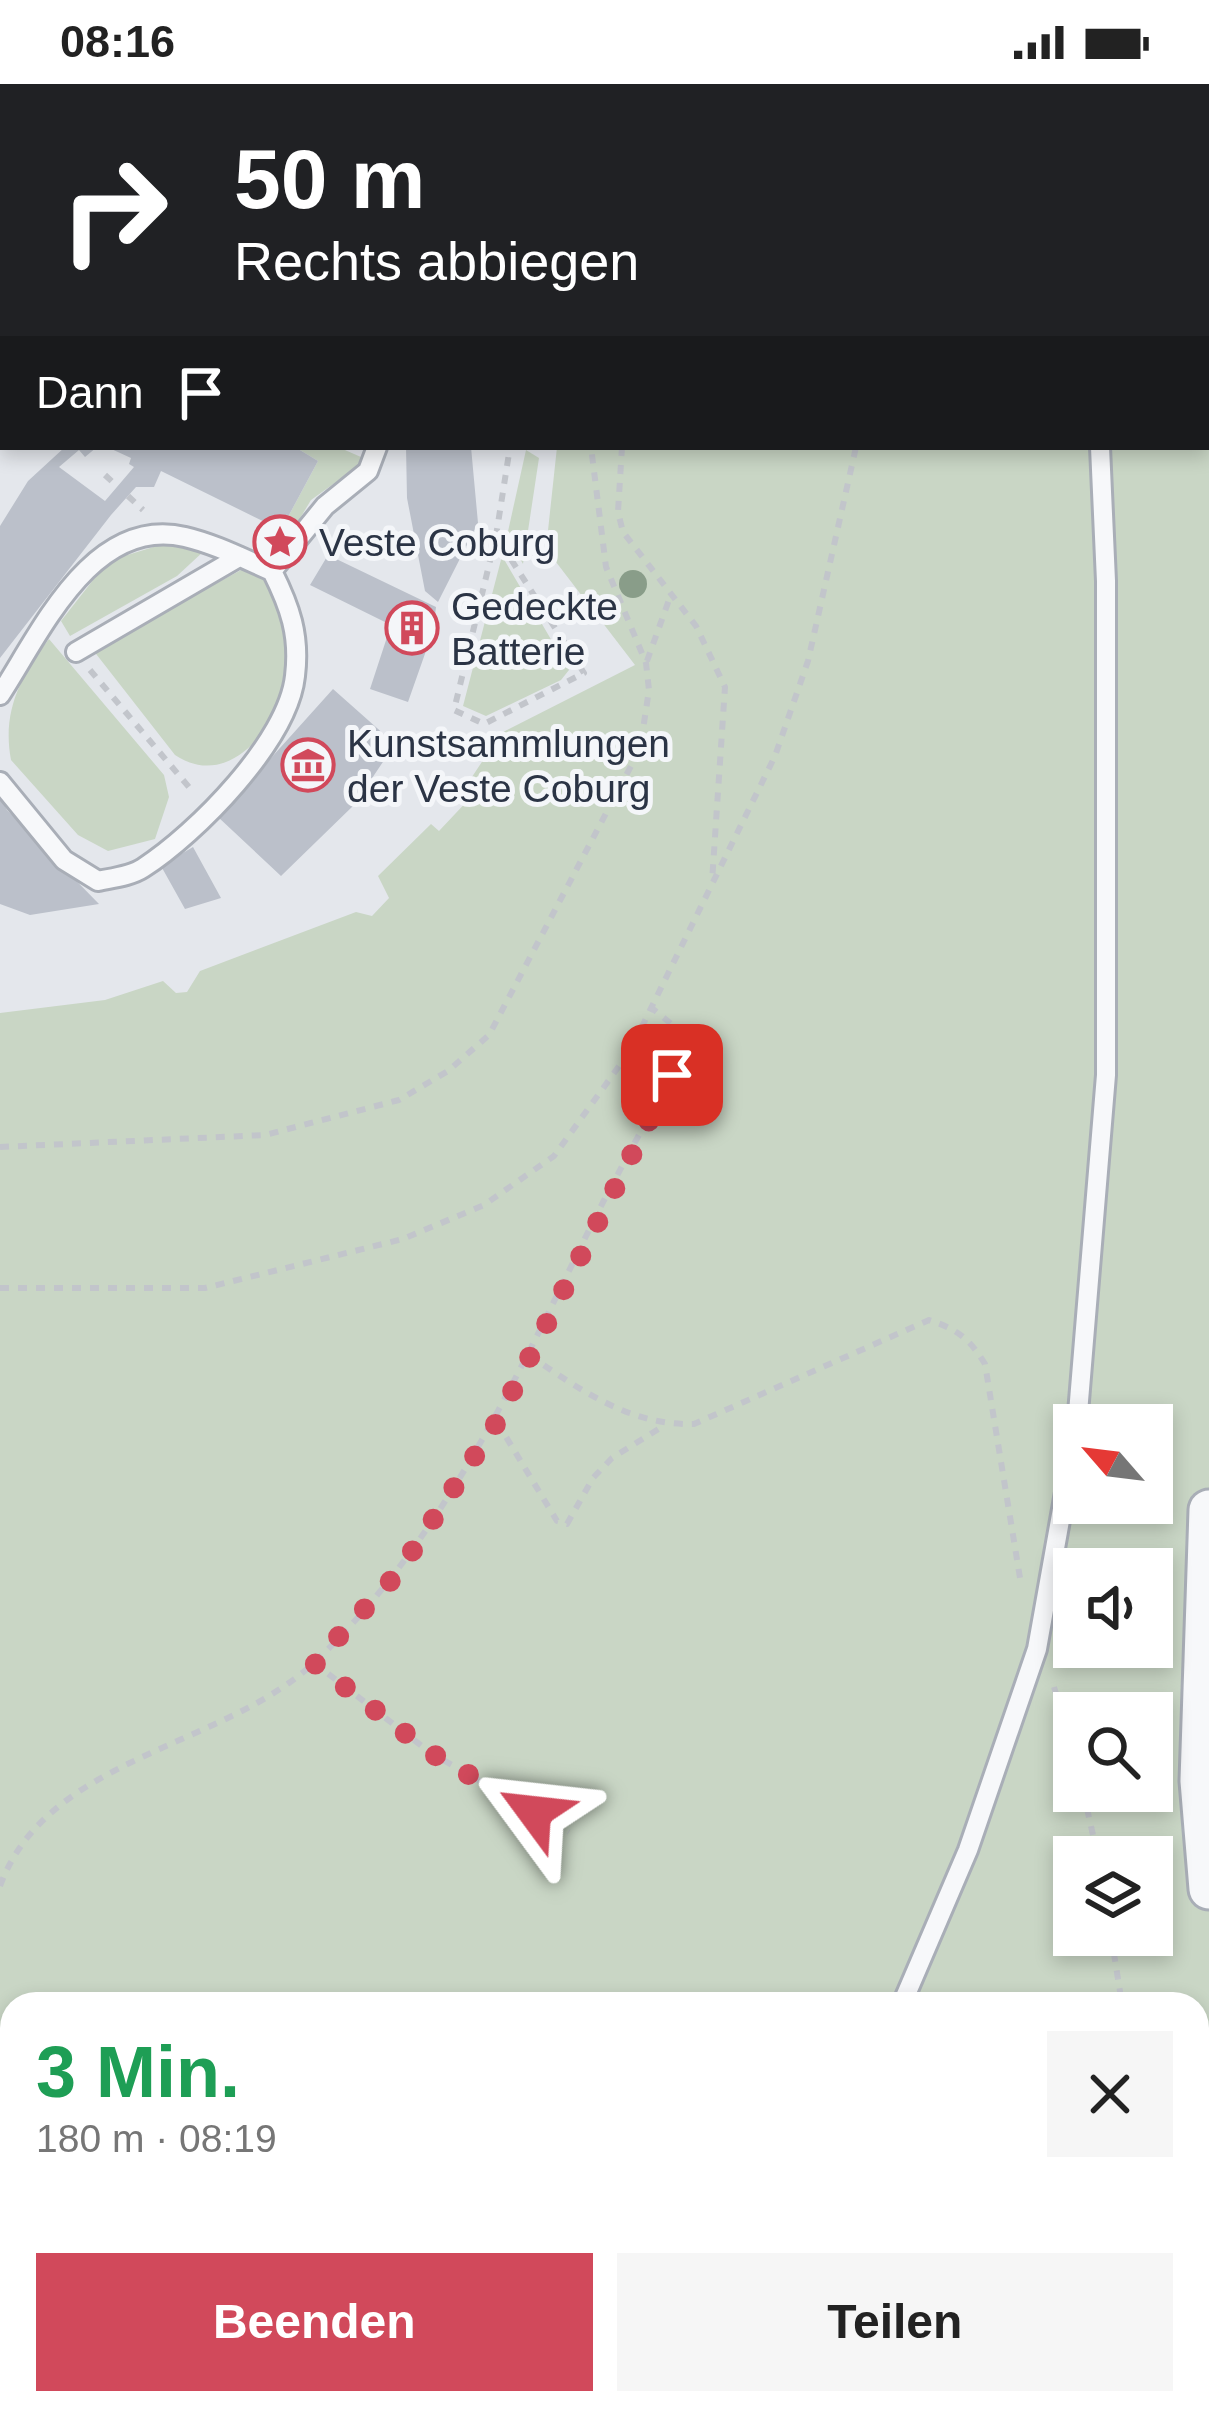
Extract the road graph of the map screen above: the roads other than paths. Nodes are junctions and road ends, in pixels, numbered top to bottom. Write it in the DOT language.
graph roads {
  1 [pos="375,450"];
  2 [pos="1100,450"];
  3 [pos="239,557"];
  4 [pos="272,571"];
  5 [pos="76,652"];
  6 [pos="0,695"];
  7 [pos="0,782"];
  8 [pos="1079,1404"];
  9 [pos="1209,1510"];
  10 [pos="1059,1524"];
  11 [pos="1209,1889"];
  12 [pos="907,1992"];
  1 -- 4 [label="lane"];
  2 -- 8 [label="lane"];
  3 -- 4 [label="lane"];
  3 -- 5 [label="lane"];
  3 -- 6 [label="lane"];
  4 -- 7 [label="lane"];
  9 -- 11 [label="street"];
  10 -- 12 [label="lane"];
}
